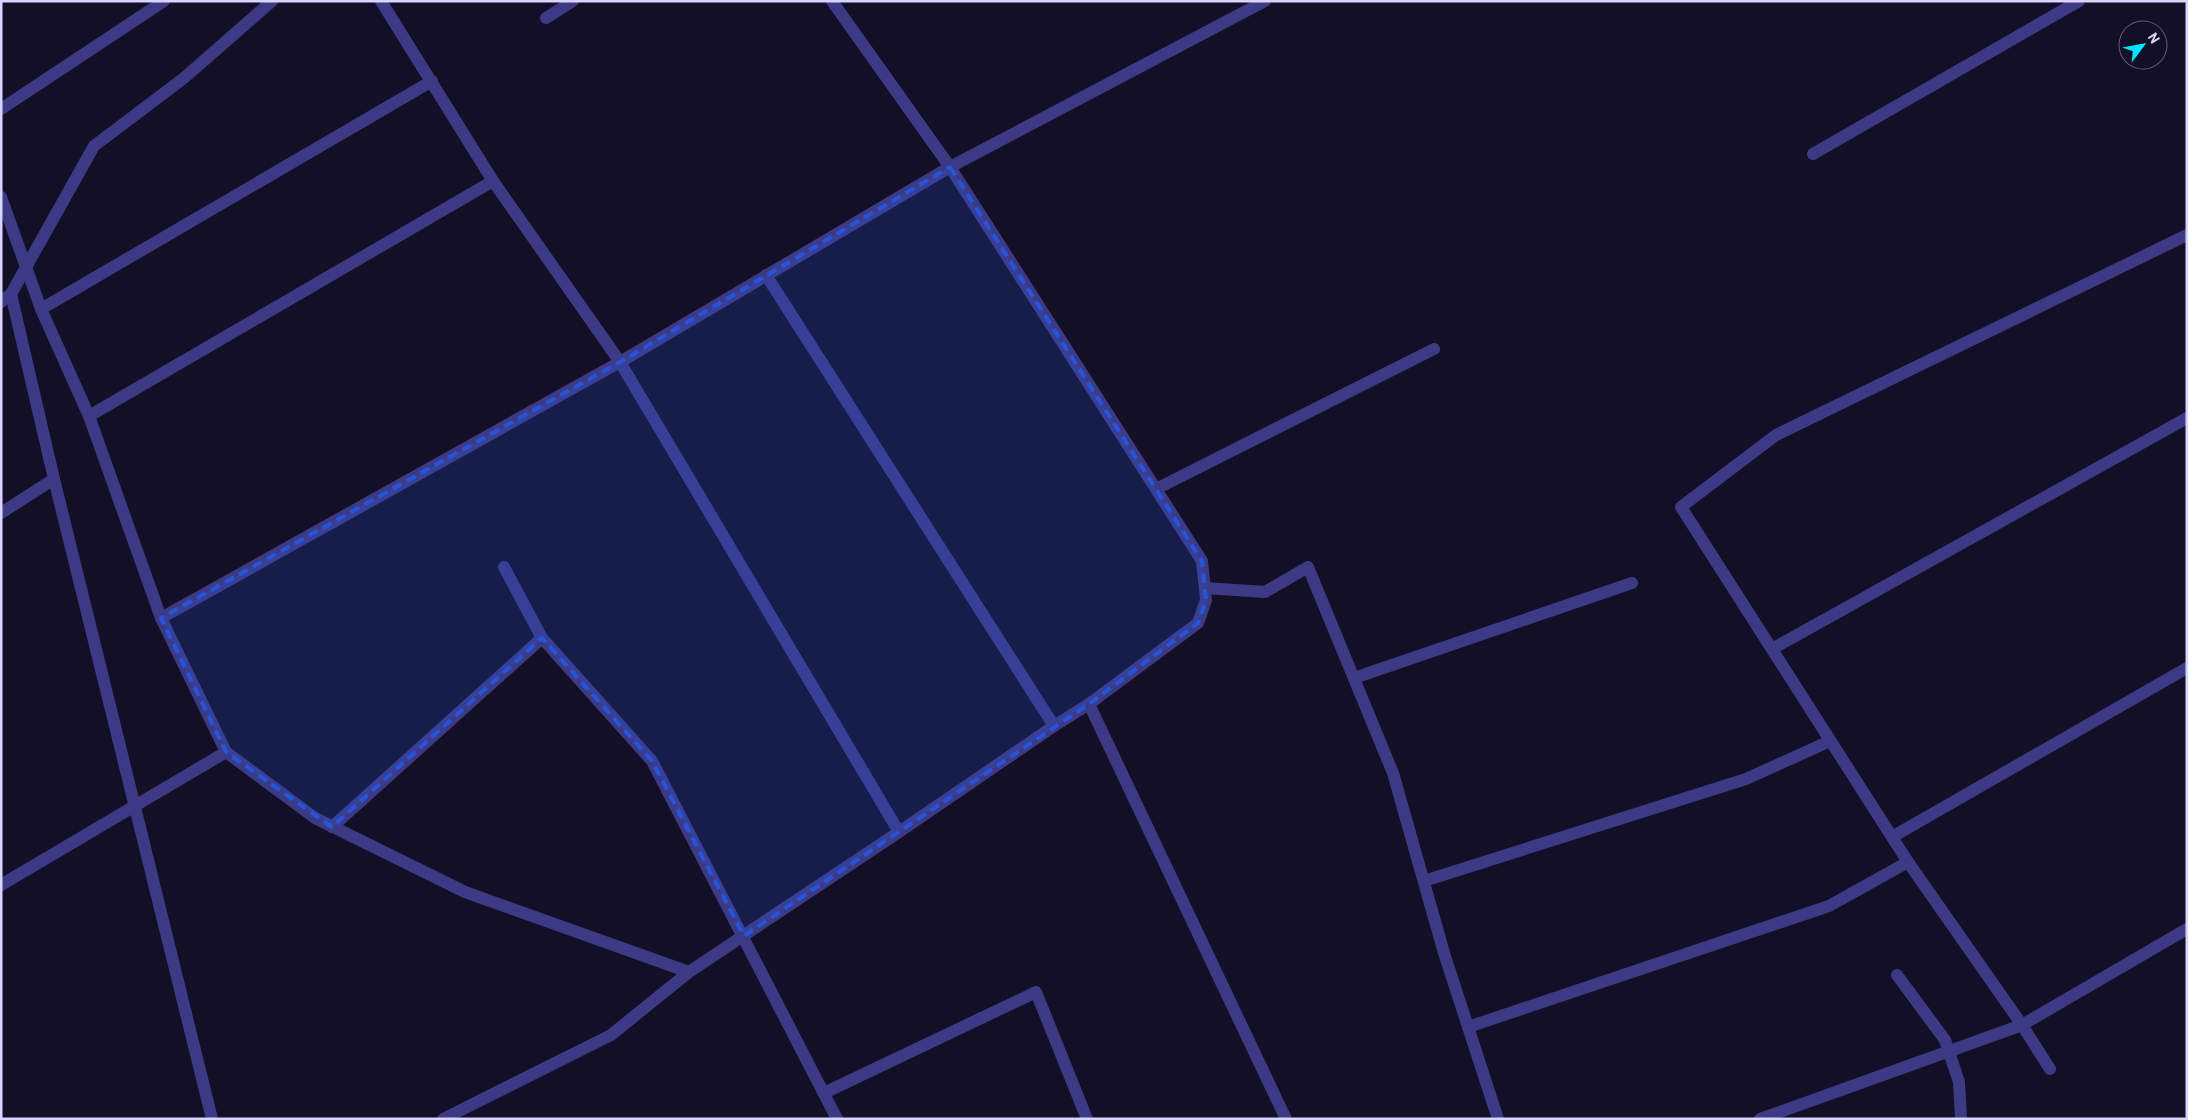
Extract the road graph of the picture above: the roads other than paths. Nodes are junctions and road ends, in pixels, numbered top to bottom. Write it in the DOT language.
graph roads {
  1 [pos="164,1"];
  2 [pos="272,1"];
  3 [pos="381,1"];
  4 [pos="573,1"];
  5 [pos="832,1"];
  6 [pos="1265,1"];
  7 [pos="2079,1"];
  8 [pos="546,18"];
  9 [pos="432,82"];
  10 [pos="1,109"];
  11 [pos="1813,154"];
  12 [pos="950,167"];
  13 [pos="493,182"];
  14 [pos="1,197"];
  15 [pos="2187,235"];
  16 [pos="26,266"];
  17 [pos="766,275"];
  18 [pos="6,298"];
  19 [pos="41,309"];
  20 [pos="1434,349"];
  21 [pos="620,362"];
  22 [pos="89,416"];
  23 [pos="2187,418"];
  24 [pos="54,479"];
  25 [pos="1156,489"];
  26 [pos="1,513"];
  27 [pos="504,567"];
  28 [pos="1632,583"];
  29 [pos="1205,588"];
  30 [pos="162,618"];
  31 [pos="542,638"];
  32 [pos="1772,650"];
  33 [pos="2187,668"];
  34 [pos="1354,678"];
  35 [pos="1089,704"];
  36 [pos="1054,726"];
  37 [pos="1830,741"];
  38 [pos="226,752"];
  39 [pos="136,804"];
  40 [pos="332,827"];
  41 [pos="899,832"];
  42 [pos="1892,837"];
  43 [pos="1908,862"];
  44 [pos="1424,881"];
  45 [pos="1,885"];
  46 [pos="2187,929"];
  47 [pos="744,936"];
  48 [pos="689,972"];
  49 [pos="1896,975"];
  50 [pos="2022,1025"];
  51 [pos="1468,1027"];
  52 [pos="1949,1052"];
  53 [pos="2050,1069"];
  54 [pos="824,1093"];
  55 [pos="212,1119"];
  56 [pos="443,1119"];
  57 [pos="837,1119"];
  58 [pos="1087,1119"];
  59 [pos="1286,1119"];
  60 [pos="1498,1119"];
  61 [pos="1760,1119"];
  62 [pos="1961,1119"];
  1 -- 10 [label="street"];
  2 -- 16 [label="street"];
  3 -- 9 [label="street"];
  4 -- 8 [label="street"];
  5 -- 12 [label="street"];
  6 -- 12 [label="street"];
  7 -- 11 [label="street"];
  9 -- 13 [label="street"];
  9 -- 19 [label="street"];
  12 -- 17 [label="street"];
  12 -- 25 [label="street"];
  13 -- 21 [label="street"];
  13 -- 22 [label="street"];
  14 -- 16 [label="street"];
  15 -- 32 [label="street"];
  16 -- 18 [label="street"];
  16 -- 19 [label="street"];
  17 -- 21 [label="street"];
  17 -- 36 [label="street"];
  18 -- 24 [label="street"];
  19 -- 22 [label="street"];
  20 -- 25 [label="street"];
  21 -- 30 [label="street"];
  21 -- 41 [label="street"];
  22 -- 30 [label="street"];
  23 -- 32 [label="street"];
  24 -- 26 [label="street"];
  24 -- 39 [label="street"];
  25 -- 29 [label="street"];
  27 -- 31 [label="street"];
  28 -- 34 [label="street"];
  29 -- 34 [label="street"];
  29 -- 35 [label="street"];
  30 -- 38 [label="street"];
  31 -- 40 [label="street"];
  31 -- 47 [label="street"];
  32 -- 37 [label="street"];
  33 -- 42 [label="street"];
  34 -- 44 [label="street"];
  35 -- 36 [label="street"];
  35 -- 59 [label="street"];
  36 -- 41 [label="street"];
  37 -- 42 [label="street"];
  37 -- 44 [label="street"];
  38 -- 39 [label="street"];
  38 -- 40 [label="street"];
  39 -- 45 [label="street"];
  39 -- 55 [label="street"];
  40 -- 48 [label="street"];
  41 -- 47 [label="street"];
  42 -- 43 [label="street"];
  43 -- 50 [label="street"];
  43 -- 51 [label="street"];
  44 -- 51 [label="street"];
  46 -- 50 [label="street"];
  47 -- 48 [label="street"];
  47 -- 54 [label="street"];
  48 -- 56 [label="street"];
  49 -- 52 [label="street"];
  50 -- 52 [label="street"];
  50 -- 53 [label="street"];
  51 -- 60 [label="street"];
  52 -- 61 [label="street"];
  52 -- 62 [label="street"];
  54 -- 57 [label="street"];
  54 -- 58 [label="street"];
}
